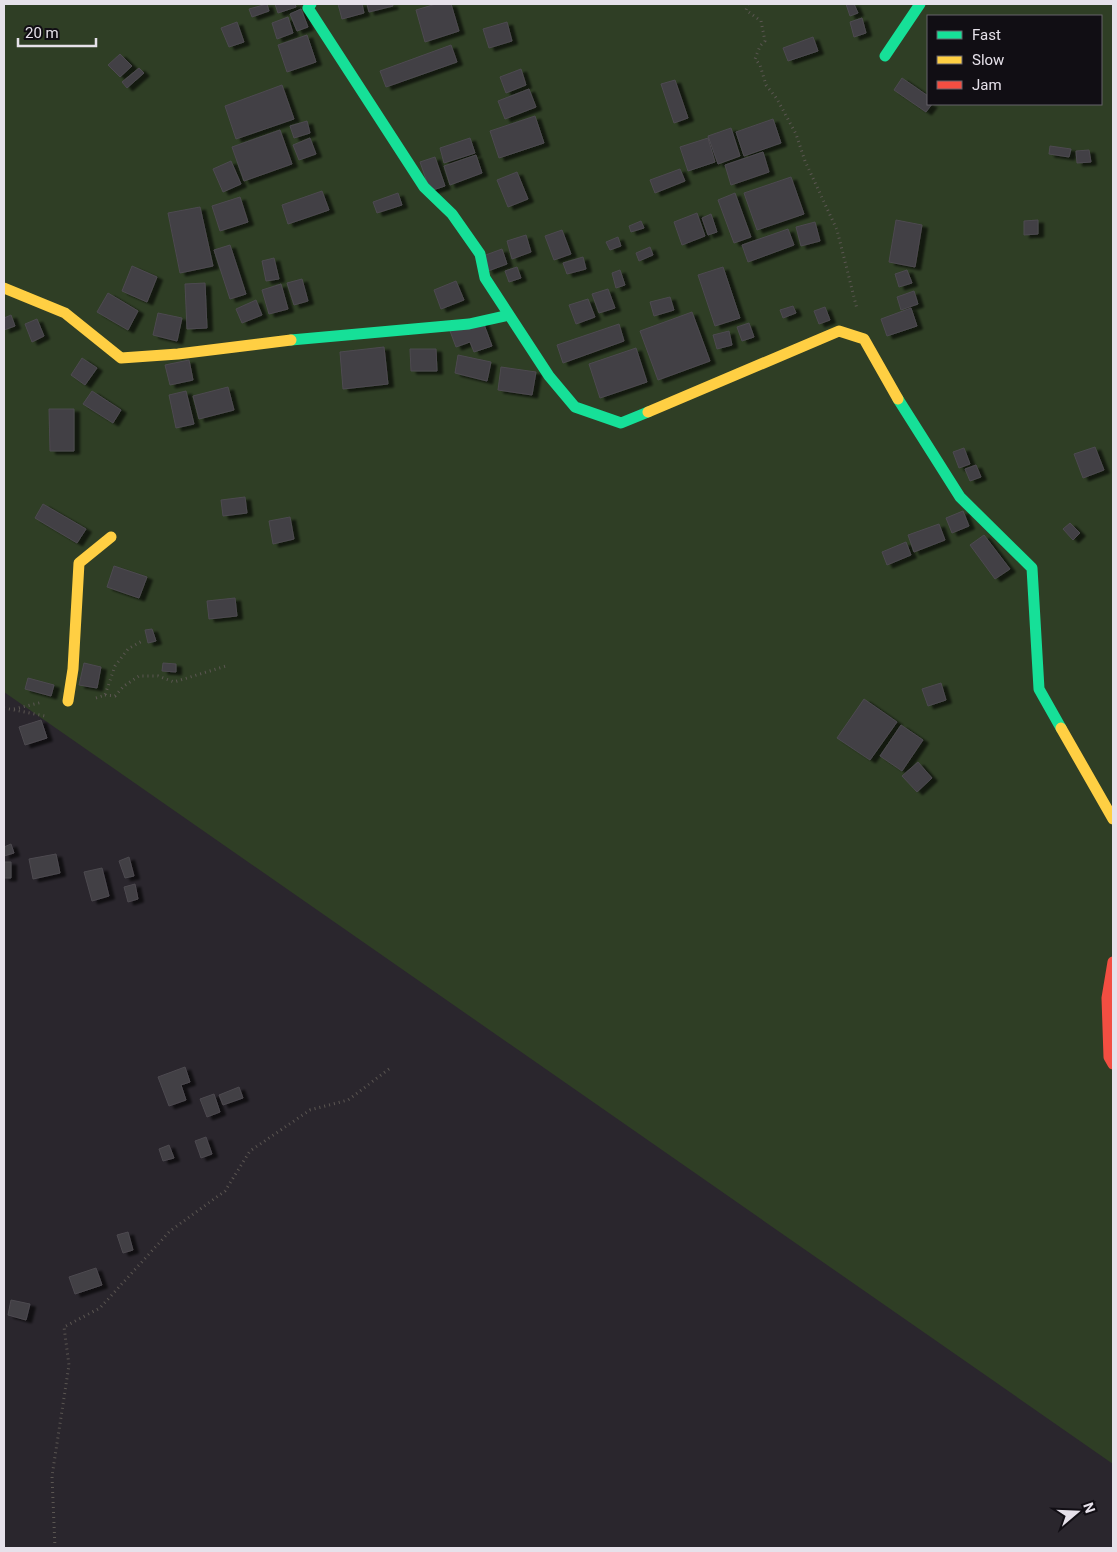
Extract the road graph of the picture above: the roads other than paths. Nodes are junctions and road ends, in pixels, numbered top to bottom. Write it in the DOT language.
graph roads {
  1 [pos="311,4"];
  2 [pos="920,4"];
  3 [pos="885,56"];
  4 [pos="4,288"];
  5 [pos="510,315"];
  6 [pos="110,537"];
  7 [pos="68,702"];
  8 [pos="1113,819"];
  9 [pos="1113,962"];
  10 [pos="1113,1064"];
  1 -- 5 [label="street"];
  2 -- 3 [label="street"];
  4 -- 5 [label="street"];
  5 -- 8 [label="street"];
  6 -- 7 [label="street"];
  9 -- 10 [label="street"];
}
